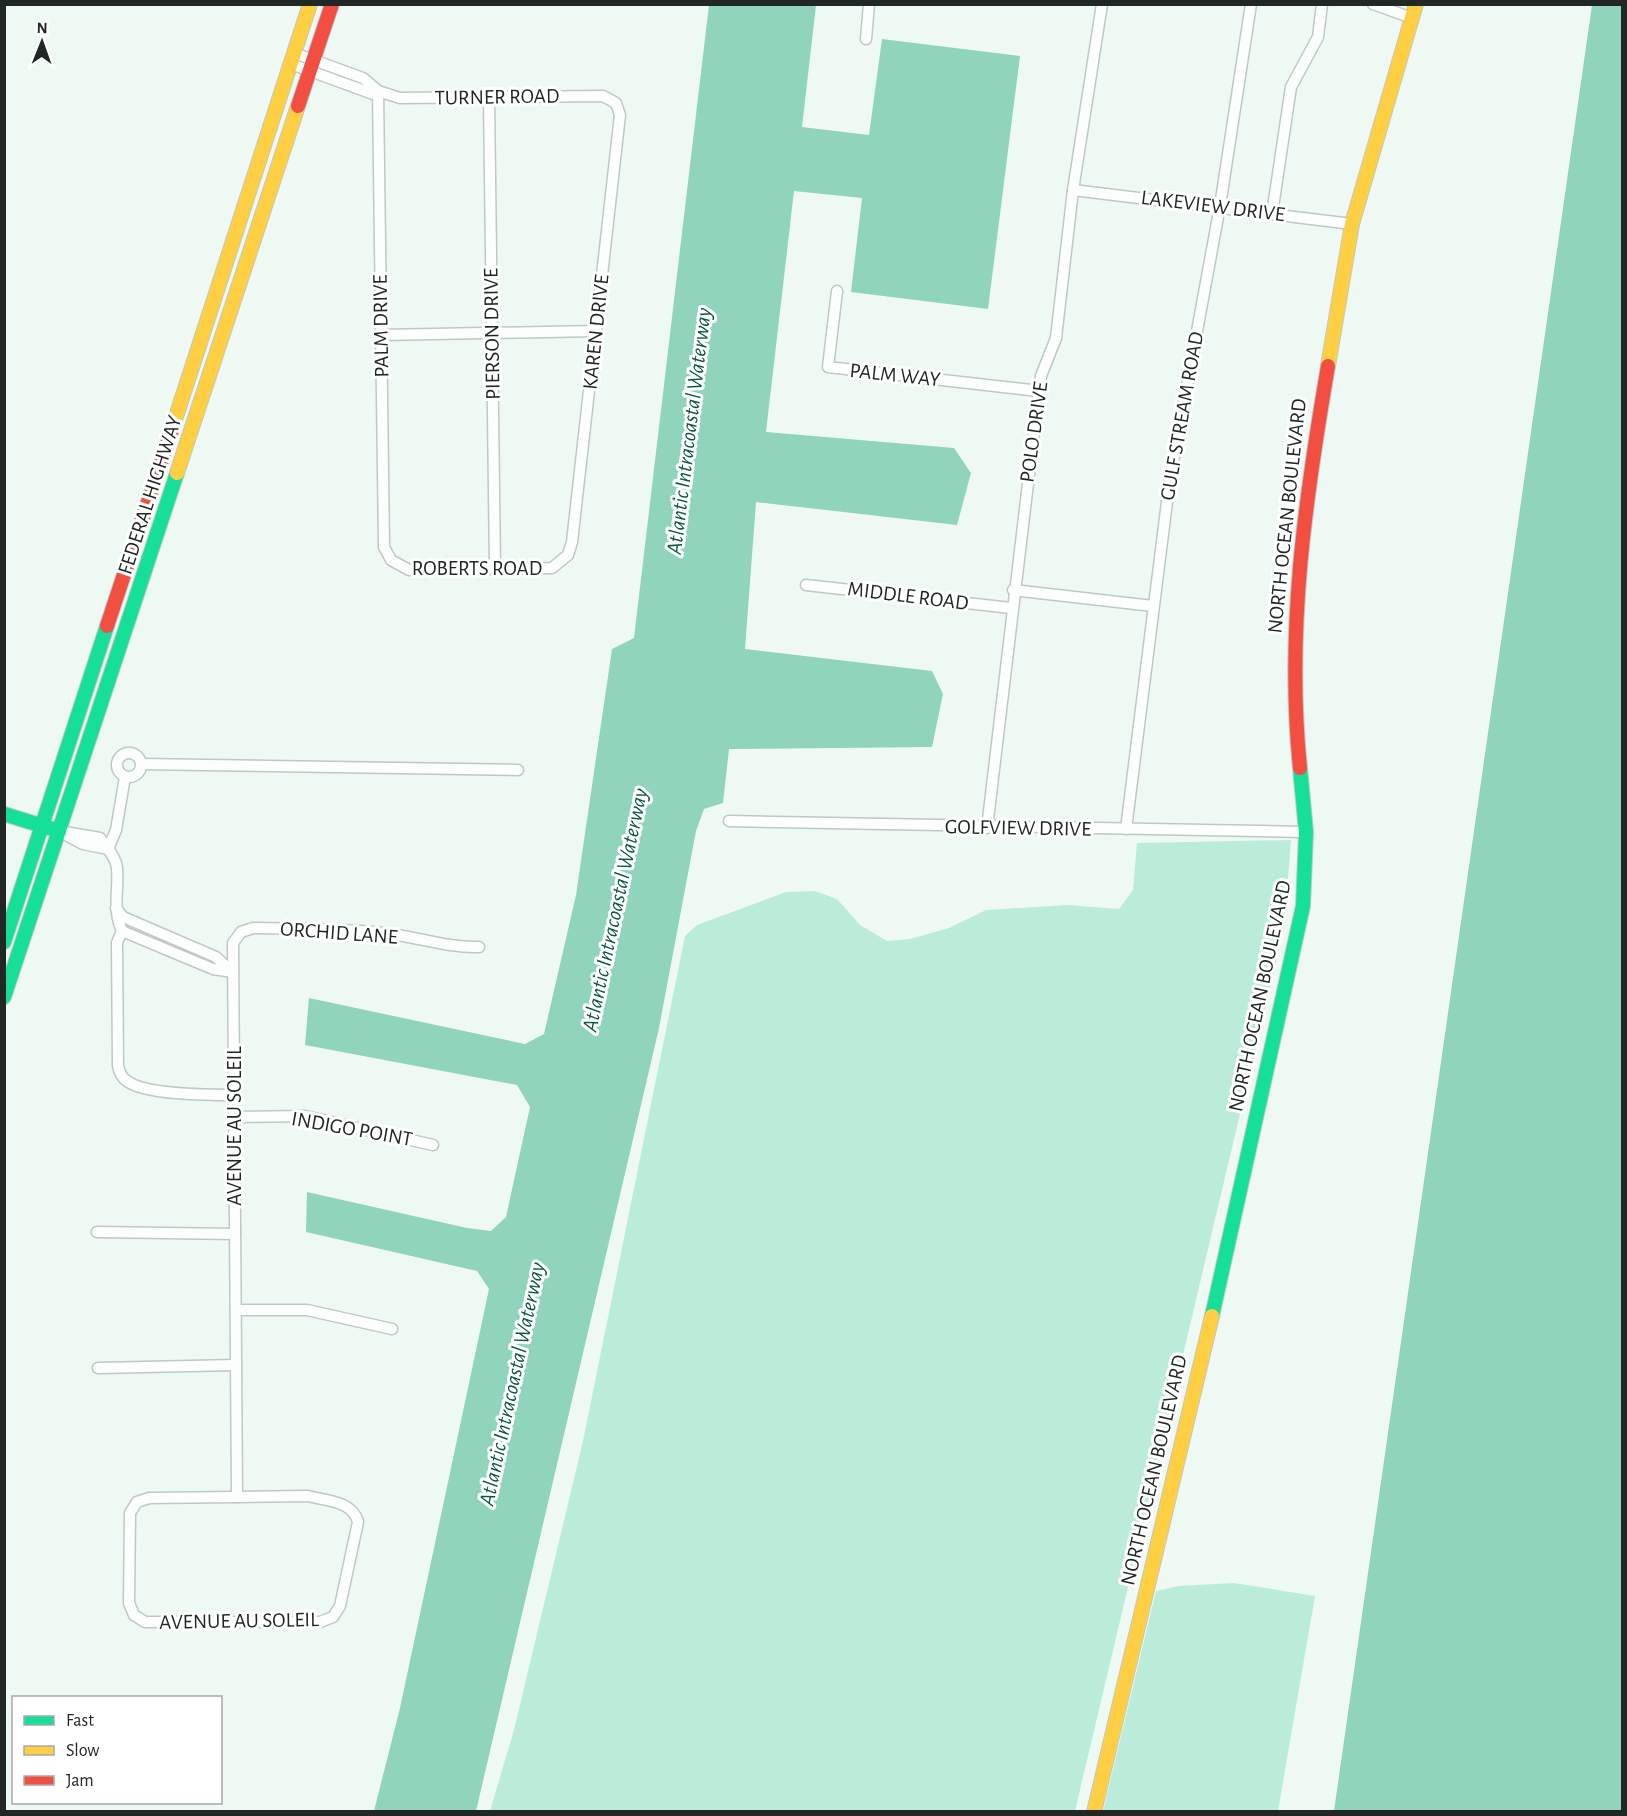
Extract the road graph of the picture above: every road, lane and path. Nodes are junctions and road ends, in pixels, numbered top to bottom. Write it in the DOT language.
graph roads {
  1 [pos="310,4"];
  2 [pos="332,4"];
  3 [pos="869,4"];
  4 [pos="1102,4"];
  5 [pos="1251,4"];
  6 [pos="1322,4"];
  7 [pos="1373,4"];
  8 [pos="1414,11"];
  9 [pos="866,39"];
  10 [pos="292,59"];
  11 [pos="312,66"];
  12 [pos="378,91"];
  13 [pos="489,97"];
  14 [pos="616,103"];
  15 [pos="1073,190"];
  16 [pos="1220,206"];
  17 [pos="1272,213"];
  18 [pos="1352,224"];
  19 [pos="837,291"];
  20 [pos="213,300"];
  21 [pos="596,331"];
  22 [pos="492,333"];
  23 [pos="381,335"];
  24 [pos="1039,391"];
  25 [pos="165,447"];
  26 [pos="186,451"];
  27 [pos="154,552"];
  28 [pos="129,556"];
  29 [pos="391,560"];
  30 [pos="564,560"];
  31 [pos="495,570"];
  32 [pos="806,585"];
  33 [pos="1013,590"];
  34 [pos="140,592"];
  35 [pos="1153,606"];
  36 [pos="1011,608"];
  37 [pos="141,764"];
  38 [pos="518,770"];
  39 [pos="125,777"];
  40 [pos="4,814"];
  41 [pos="729,821"];
  42 [pos="43,826"];
  43 [pos="987,828"];
  44 [pos="1126,829"];
  45 [pos="59,831"];
  46 [pos="1306,832"];
  47 [pos="108,849"];
  48 [pos="116,907"];
  49 [pos="122,930"];
  50 [pos="4,942"];
  51 [pos="479,947"];
  52 [pos="233,972"];
  53 [pos="4,997"];
  54 [pos="234,1095"];
  55 [pos="234,1117"];
  56 [pos="433,1145"];
  57 [pos="97,1232"];
  58 [pos="235,1234"];
  59 [pos="236,1310"];
  60 [pos="392,1329"];
  61 [pos="236,1365"];
  62 [pos="98,1368"];
  63 [pos="237,1497"];
  64 [pos="1094,1812"];
  1 -- 10 [label="main road, FEDERAL HIGHWAY"];
  2 -- 11 [label="main road, FEDERAL HIGHWAY"];
  3 -- 9 [label="street"];
  4 -- 15 [label="street, POLO DRIVE"];
  5 -- 16 [label="street, GULF STREAM ROAD"];
  6 -- 17 [label="street"];
  7 -- 8 [label="street"];
  8 -- 18 [label="main road, NORTH OCEAN BOULEVARD"];
  10 -- 11 [label="street, TURNER ROAD"];
  10 -- 20 [label="main road, FEDERAL HIGHWAY"];
  11 -- 12 [label="street, TURNER ROAD"];
  11 -- 26 [label="main road, FEDERAL HIGHWAY"];
  12 -- 13 [label="street, TURNER ROAD"];
  12 -- 23 [label="street, PALM DRIVE"];
  13 -- 14 [label="street, TURNER ROAD"];
  13 -- 22 [label="street, PIERSON DRIVE"];
  14 -- 21 [label="street, KAREN DRIVE"];
  15 -- 16 [label="street, LAKEVIEW DRIVE"];
  15 -- 24 [label="street, POLO DRIVE"];
  16 -- 17 [label="street, LAKEVIEW DRIVE"];
  16 -- 35 [label="street, GULF STREAM ROAD"];
  17 -- 18 [label="street, LAKEVIEW DRIVE"];
  18 -- 46 [label="main road, NORTH OCEAN BOULEVARD"];
  19 -- 24 [label="street, PALM WAY"];
  20 -- 25 [label="main road, FEDERAL HIGHWAY"];
  20 -- 26 [label="main road"];
  21 -- 22 [label="street"];
  21 -- 30 [label="street, KAREN DRIVE"];
  22 -- 23 [label="street"];
  22 -- 31 [label="street, PIERSON DRIVE"];
  23 -- 29 [label="street, PALM DRIVE"];
  24 -- 33 [label="street, POLO DRIVE"];
  25 -- 27 [label="main road"];
  25 -- 28 [label="main road, FEDERAL HIGHWAY"];
  26 -- 27 [label="main road, FEDERAL HIGHWAY"];
  27 -- 34 [label="main road, FEDERAL HIGHWAY"];
  28 -- 34 [label="main road"];
  28 -- 42 [label="main road, FEDERAL HIGHWAY"];
  29 -- 31 [label="street, ROBERTS ROAD"];
  30 -- 31 [label="street, ROBERTS ROAD"];
  32 -- 36 [label="street, MIDDLE ROAD"];
  33 -- 35 [label="street"];
  33 -- 36 [label="street, POLO DRIVE"];
  34 -- 45 [label="main road, FEDERAL HIGHWAY"];
  35 -- 44 [label="street, GULF STREAM ROAD"];
  36 -- 43 [label="street, POLO DRIVE"];
  37 -- 38 [label="street"];
  37 -- 39 [label="street"];
  37 -- 39 [label="street"];
  39 -- 47 [label="street"];
  40 -- 42 [label="main road"];
  41 -- 43 [label="street, GOLFVIEW DRIVE"];
  42 -- 45 [label="main road"];
  42 -- 50 [label="main road, FEDERAL HIGHWAY"];
  43 -- 44 [label="street, GOLFVIEW DRIVE"];
  44 -- 46 [label="street, GOLFVIEW DRIVE"];
  45 -- 47 [label="street"];
  45 -- 53 [label="main road, FEDERAL HIGHWAY"];
  46 -- 64 [label="main road, NORTH OCEAN BOULEVARD"];
  47 -- 48 [label="street"];
  48 -- 49 [label="street"];
  48 -- 52 [label="street"];
  49 -- 52 [label="street"];
  49 -- 54 [label="street"];
  51 -- 52 [label="street, ORCHID LANE"];
  52 -- 54 [label="street, AVENUE AU SOLEIL"];
  54 -- 55 [label="street, AVENUE AU SOLEIL"];
  55 -- 56 [label="street, INDIGO POINT"];
  55 -- 58 [label="street, AVENUE AU SOLEIL"];
  57 -- 58 [label="street"];
  58 -- 59 [label="street, AVENUE AU SOLEIL"];
  59 -- 60 [label="street"];
  59 -- 61 [label="street, AVENUE AU SOLEIL"];
  61 -- 62 [label="street"];
  61 -- 63 [label="street, AVENUE AU SOLEIL"];
  63 -- 63 [label="street, AVENUE AU SOLEIL"];
}
